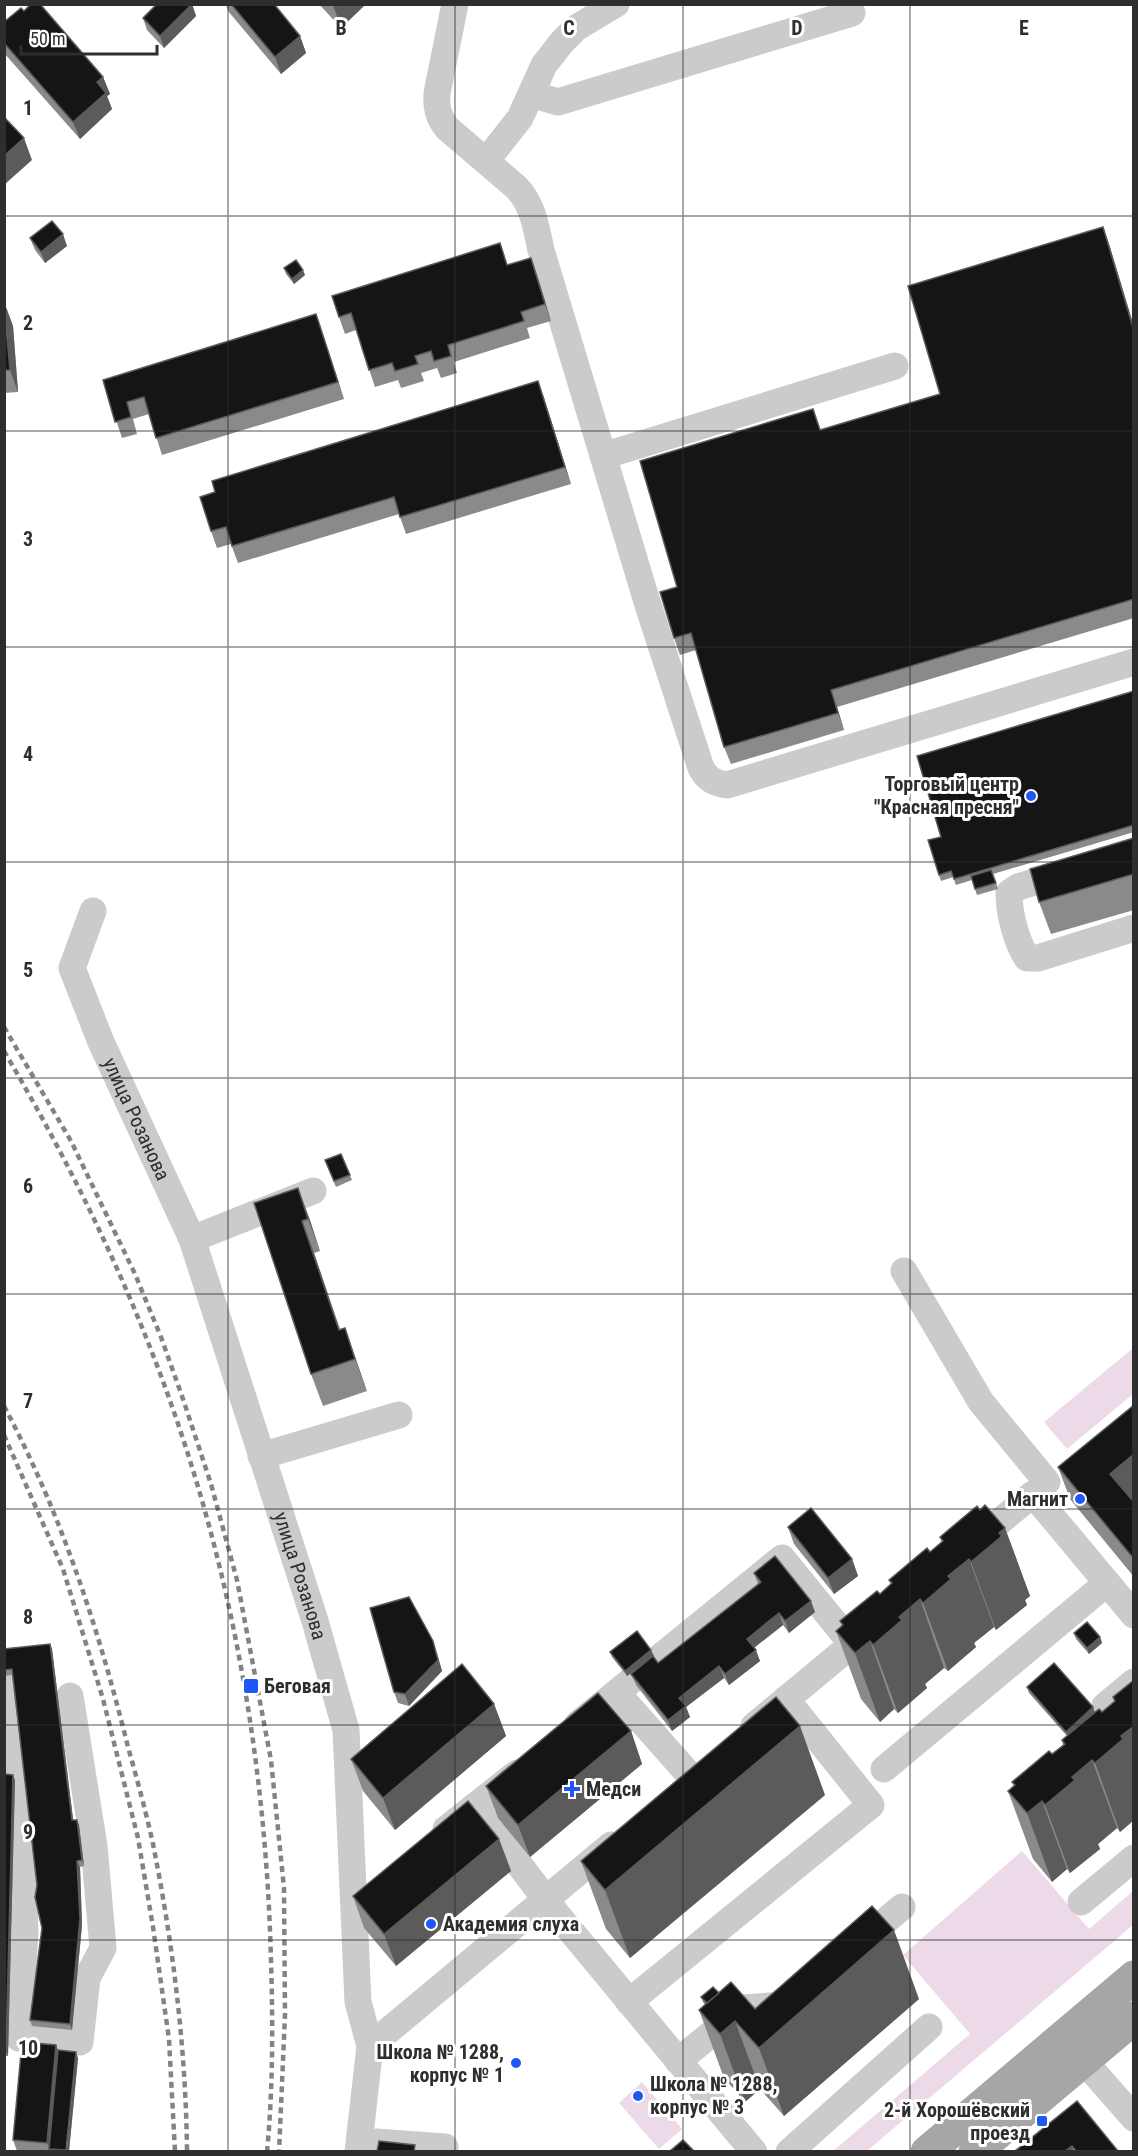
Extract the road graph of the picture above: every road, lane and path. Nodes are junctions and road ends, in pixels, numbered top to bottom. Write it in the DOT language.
graph roads {
  1 [pos="455,4"];
  2 [pos="616,4"];
  3 [pos="852,13"];
  4 [pos="531,94"];
  5 [pos="486,161"];
  6 [pos="895,366"];
  7 [pos="603,456"];
  8 [pos="1134,662"];
  9 [pos="1134,851"];
  10 [pos="93,912"];
  11 [pos="1134,928"];
  12 [pos="313,1191"];
  13 [pos="192,1239"];
  14 [pos="904,1271"];
  15 [pos="399,1415"];
  16 [pos="261,1456"];
  17 [pos="1068,1464"];
  18 [pos="1040,1488"];
  19 [pos="951,1562"];
  20 [pos="1107,1583"];
  21 [pos="888,1614"];
  22 [pos="1134,1615"];
  23 [pos="852,1644"];
  24 [pos="1134,1682"];
  25 [pos="9,1688"];
  26 [pos="617,1693"];
  27 [pos="70,1696"];
  28 [pos="786,1699"];
  29 [pos="1105,1706"];
  30 [pos="735,1742"];
  31 [pos="884,1769"];
  32 [pos="692,1778"];
  33 [pos="475,1806"];
  34 [pos="628,1831"];
  35 [pos="428,1843"];
  36 [pos="1134,1858"];
  37 [pos="382,1880"];
  38 [pos="545,1899"];
  39 [pos="1081,1902"];
  40 [pos="354,1903"];
  41 [pos="902,1908"];
  42 [pos="838,1960"];
  43 [pos="1134,1977"];
  44 [pos="811,1983"];
  45 [pos="629,2002"];
  46 [pos="1134,2018"];
  47 [pos="929,2027"];
  48 [pos="370,2046"];
  49 [pos="1083,2060"];
  50 [pos="678,2061"];
  51 [pos="1134,2118"];
  52 [pos="359,2146"];
  53 [pos="444,2151"];
  54 [pos="754,2151"];
  55 [pos="789,2151"];
  56 [pos="927,2151"];
  57 [pos="975,2151"];
  1 -- 5 [label="street"];
  2 -- 4 [label="street"];
  3 -- 4 [label="street"];
  4 -- 5 [label="street"];
  5 -- 7 [label="street"];
  6 -- 7 [label="street"];
  7 -- 8 [label="street"];
  9 -- 11 [label="street"];
  10 -- 13 [label="street, улица Розанова"];
  12 -- 13 [label="street"];
  13 -- 16 [label="street, улица Розанова"];
  14 -- 18 [label="street"];
  15 -- 16 [label="street"];
  16 -- 40 [label="street, улица Розанова"];
  17 -- 18 [label="street"];
  18 -- 19 [label="street"];
  18 -- 20 [label="street"];
  20 -- 22 [label="street"];
  20 -- 31 [label="street"];
  21 -- 23 [label="street"];
  23 -- 26 [label="street"];
  23 -- 28 [label="street"];
  24 -- 29 [label="street"];
  25 -- 27 [label="street"];
  26 -- 32 [label="street"];
  26 -- 33 [label="street"];
  28 -- 30 [label="street"];
  28 -- 45 [label="street"];
  33 -- 35 [label="street"];
  33 -- 38 [label="street"];
  34 -- 38 [label="street"];
  36 -- 39 [label="street"];
  37 -- 40 [label="street"];
  38 -- 45 [label="street"];
  38 -- 48 [label="street"];
  40 -- 48 [label="street, улица Розанова"];
  41 -- 42 [label="street"];
  43 -- 56 [label="main road"];
  44 -- 50 [label="street"];
  45 -- 50 [label="street"];
  46 -- 49 [label="main road"];
  47 -- 55 [label="street"];
  48 -- 52 [label="street, улица Розанова"];
  49 -- 51 [label="street"];
  49 -- 57 [label="main road"];
  50 -- 54 [label="street"];
  52 -- 53 [label="street"];
}
